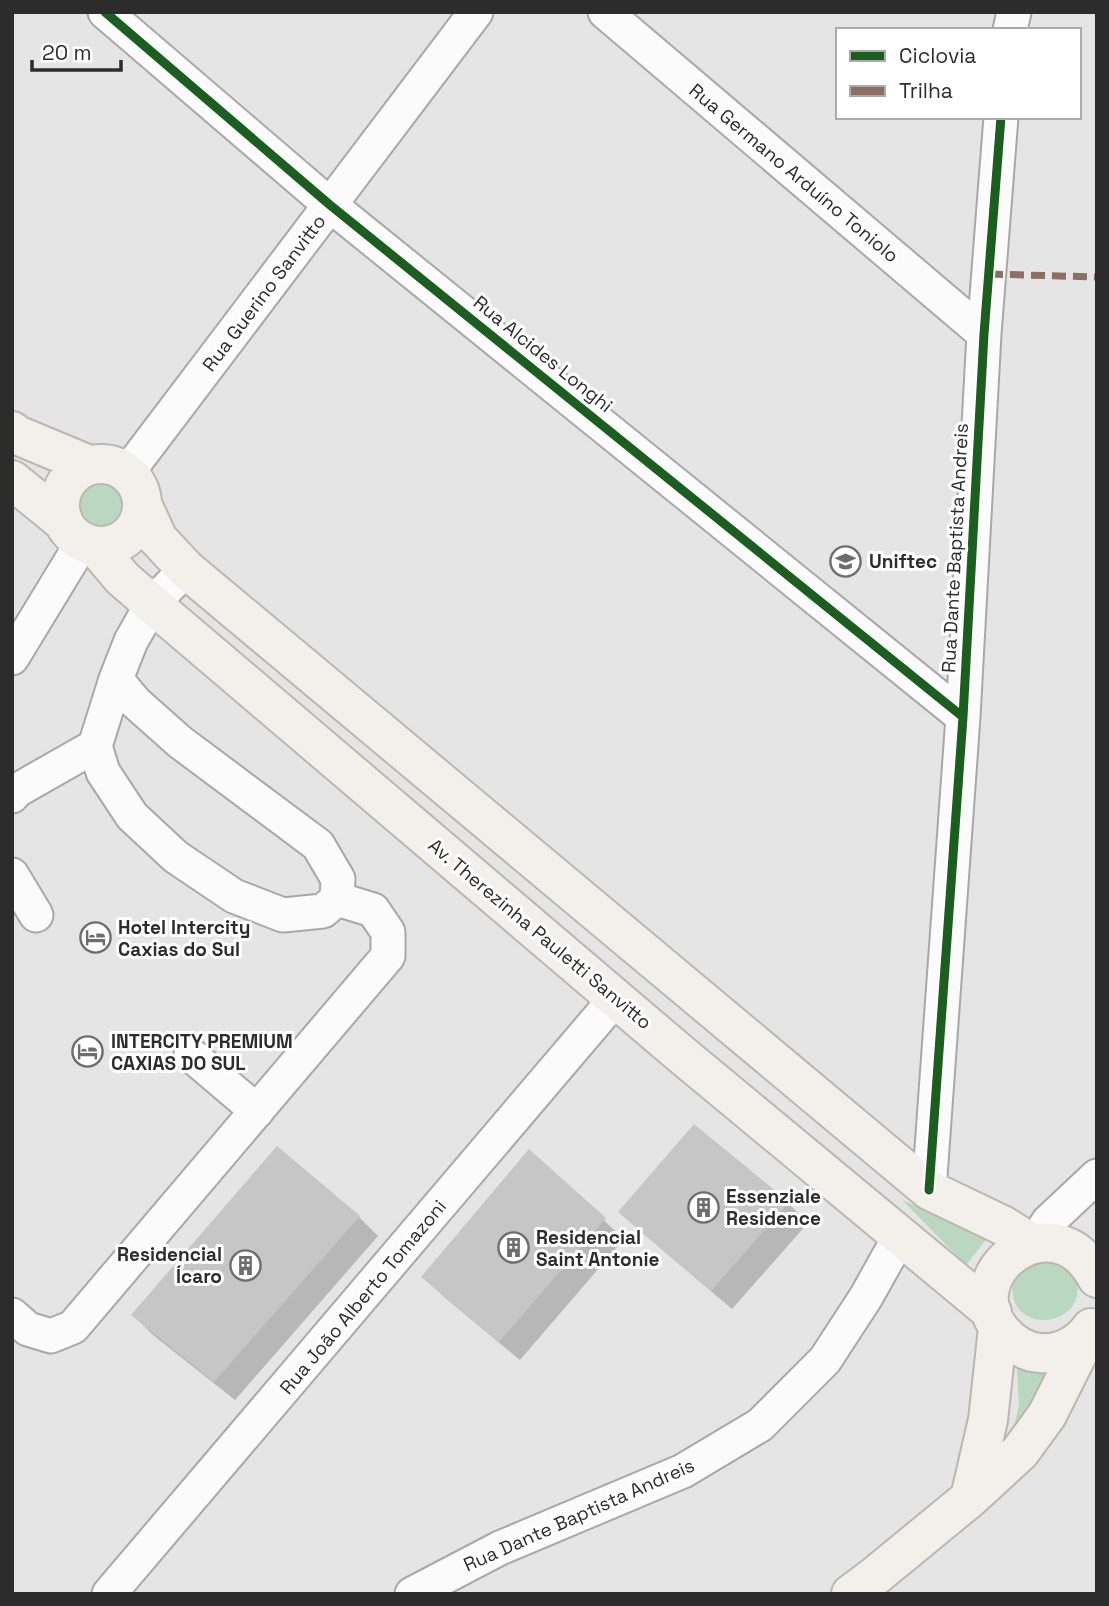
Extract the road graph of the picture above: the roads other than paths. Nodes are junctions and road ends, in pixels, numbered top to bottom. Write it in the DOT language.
graph roads {
  1 [pos="105,12"];
  2 [pos="477,12"];
  3 [pos="605,12"];
  4 [pos="1001,119"];
  5 [pos="330,205"];
  6 [pos="984,334"];
  7 [pos="12,431"];
  8 [pos="89,465"];
  9 [pos="12,480"];
  10 [pos="134,488"];
  11 [pos="80,537"];
  12 [pos="186,569"];
  13 [pos="152,604"];
  14 [pos="12,658"];
  15 [pos="116,679"];
  16 [pos="963,717"];
  17 [pos="95,746"];
  18 [pos="12,796"];
  19 [pos="481,816"];
  20 [pos="447,856"];
  21 [pos="12,875"];
  22 [pos="337,899"];
  23 [pos="36,915"];
  24 [pos="615,999"];
  25 [pos="715,1012"];
  26 [pos="191,1055"];
  27 [pos="682,1055"];
  28 [pos="257,1111"];
  29 [pos="1097,1176"];
  30 [pos="929,1190"];
  31 [pos="899,1238"];
  32 [pos="1033,1243"];
  33 [pos="1097,1278"];
  34 [pos="12,1315"];
  35 [pos="995,1320"];
  36 [pos="1092,1326"];
  37 [pos="970,1498"];
  38 [pos="109,1594"];
  39 [pos="412,1594"];
  40 [pos="850,1594"];
  1 -- 5 [label="street, Rua Alcides Longhi"];
  2 -- 5 [label="street, Rua Guerino Sanvitto"];
  3 -- 6 [label="street, Rua Germano Arduíno Toniolo"];
  4 -- 6 [label="street, Rua Dante Baptista Andreis"];
  5 -- 10 [label="street, Rua Guerino Sanvitto"];
  5 -- 16 [label="street, Rua Alcides Longhi"];
  6 -- 16 [label="street, Rua Dante Baptista Andreis"];
  7 -- 8 [label="main road"];
  8 -- 10 [label="main road"];
  8 -- 11 [label="main road"];
  9 -- 11 [label="main road, Av. Therezinha Pauletti Sanvitto"];
  10 -- 11 [label="main road"];
  10 -- 12 [label="main road"];
  11 -- 13 [label="main road, Av. Therezinha Pauletti Sanvitto"];
  11 -- 14 [label="street"];
  12 -- 13 [label="street"];
  12 -- 19 [label="main road"];
  13 -- 15 [label="street"];
  13 -- 20 [label="main road, Av. Therezinha Pauletti Sanvitto"];
  15 -- 17 [label="street"];
  15 -- 22 [label="street"];
  16 -- 30 [label="street, Rua Dante Baptista Andreis"];
  17 -- 18 [label="street"];
  17 -- 22 [label="street"];
  19 -- 20 [label="main road"];
  19 -- 25 [label="main road"];
  20 -- 24 [label="main road, Av. Therezinha Pauletti Sanvitto"];
  21 -- 23 [label="street"];
  22 -- 28 [label="street"];
  24 -- 27 [label="main road, Av. Therezinha Pauletti Sanvitto"];
  24 -- 38 [label="street, Rua João Alberto Tomazoni"];
  25 -- 27 [label="main road"];
  25 -- 30 [label="main road"];
  26 -- 28 [label="street"];
  27 -- 31 [label="main road, Av. Therezinha Pauletti Sanvitto"];
  28 -- 34 [label="street"];
  29 -- 32 [label="street"];
  30 -- 32 [label="main road"];
  31 -- 35 [label="main road, Av. Therezinha Pauletti Sanvitto"];
  31 -- 39 [label="street, Rua Dante Baptista Andreis"];
  32 -- 33 [label="main road"];
  32 -- 35 [label="main road"];
  35 -- 36 [label="main road, Av. Therezinha Pauletti Sanvitto"];
  35 -- 37 [label="main road"];
  36 -- 37 [label="main road"];
  37 -- 40 [label="main road"];
}
